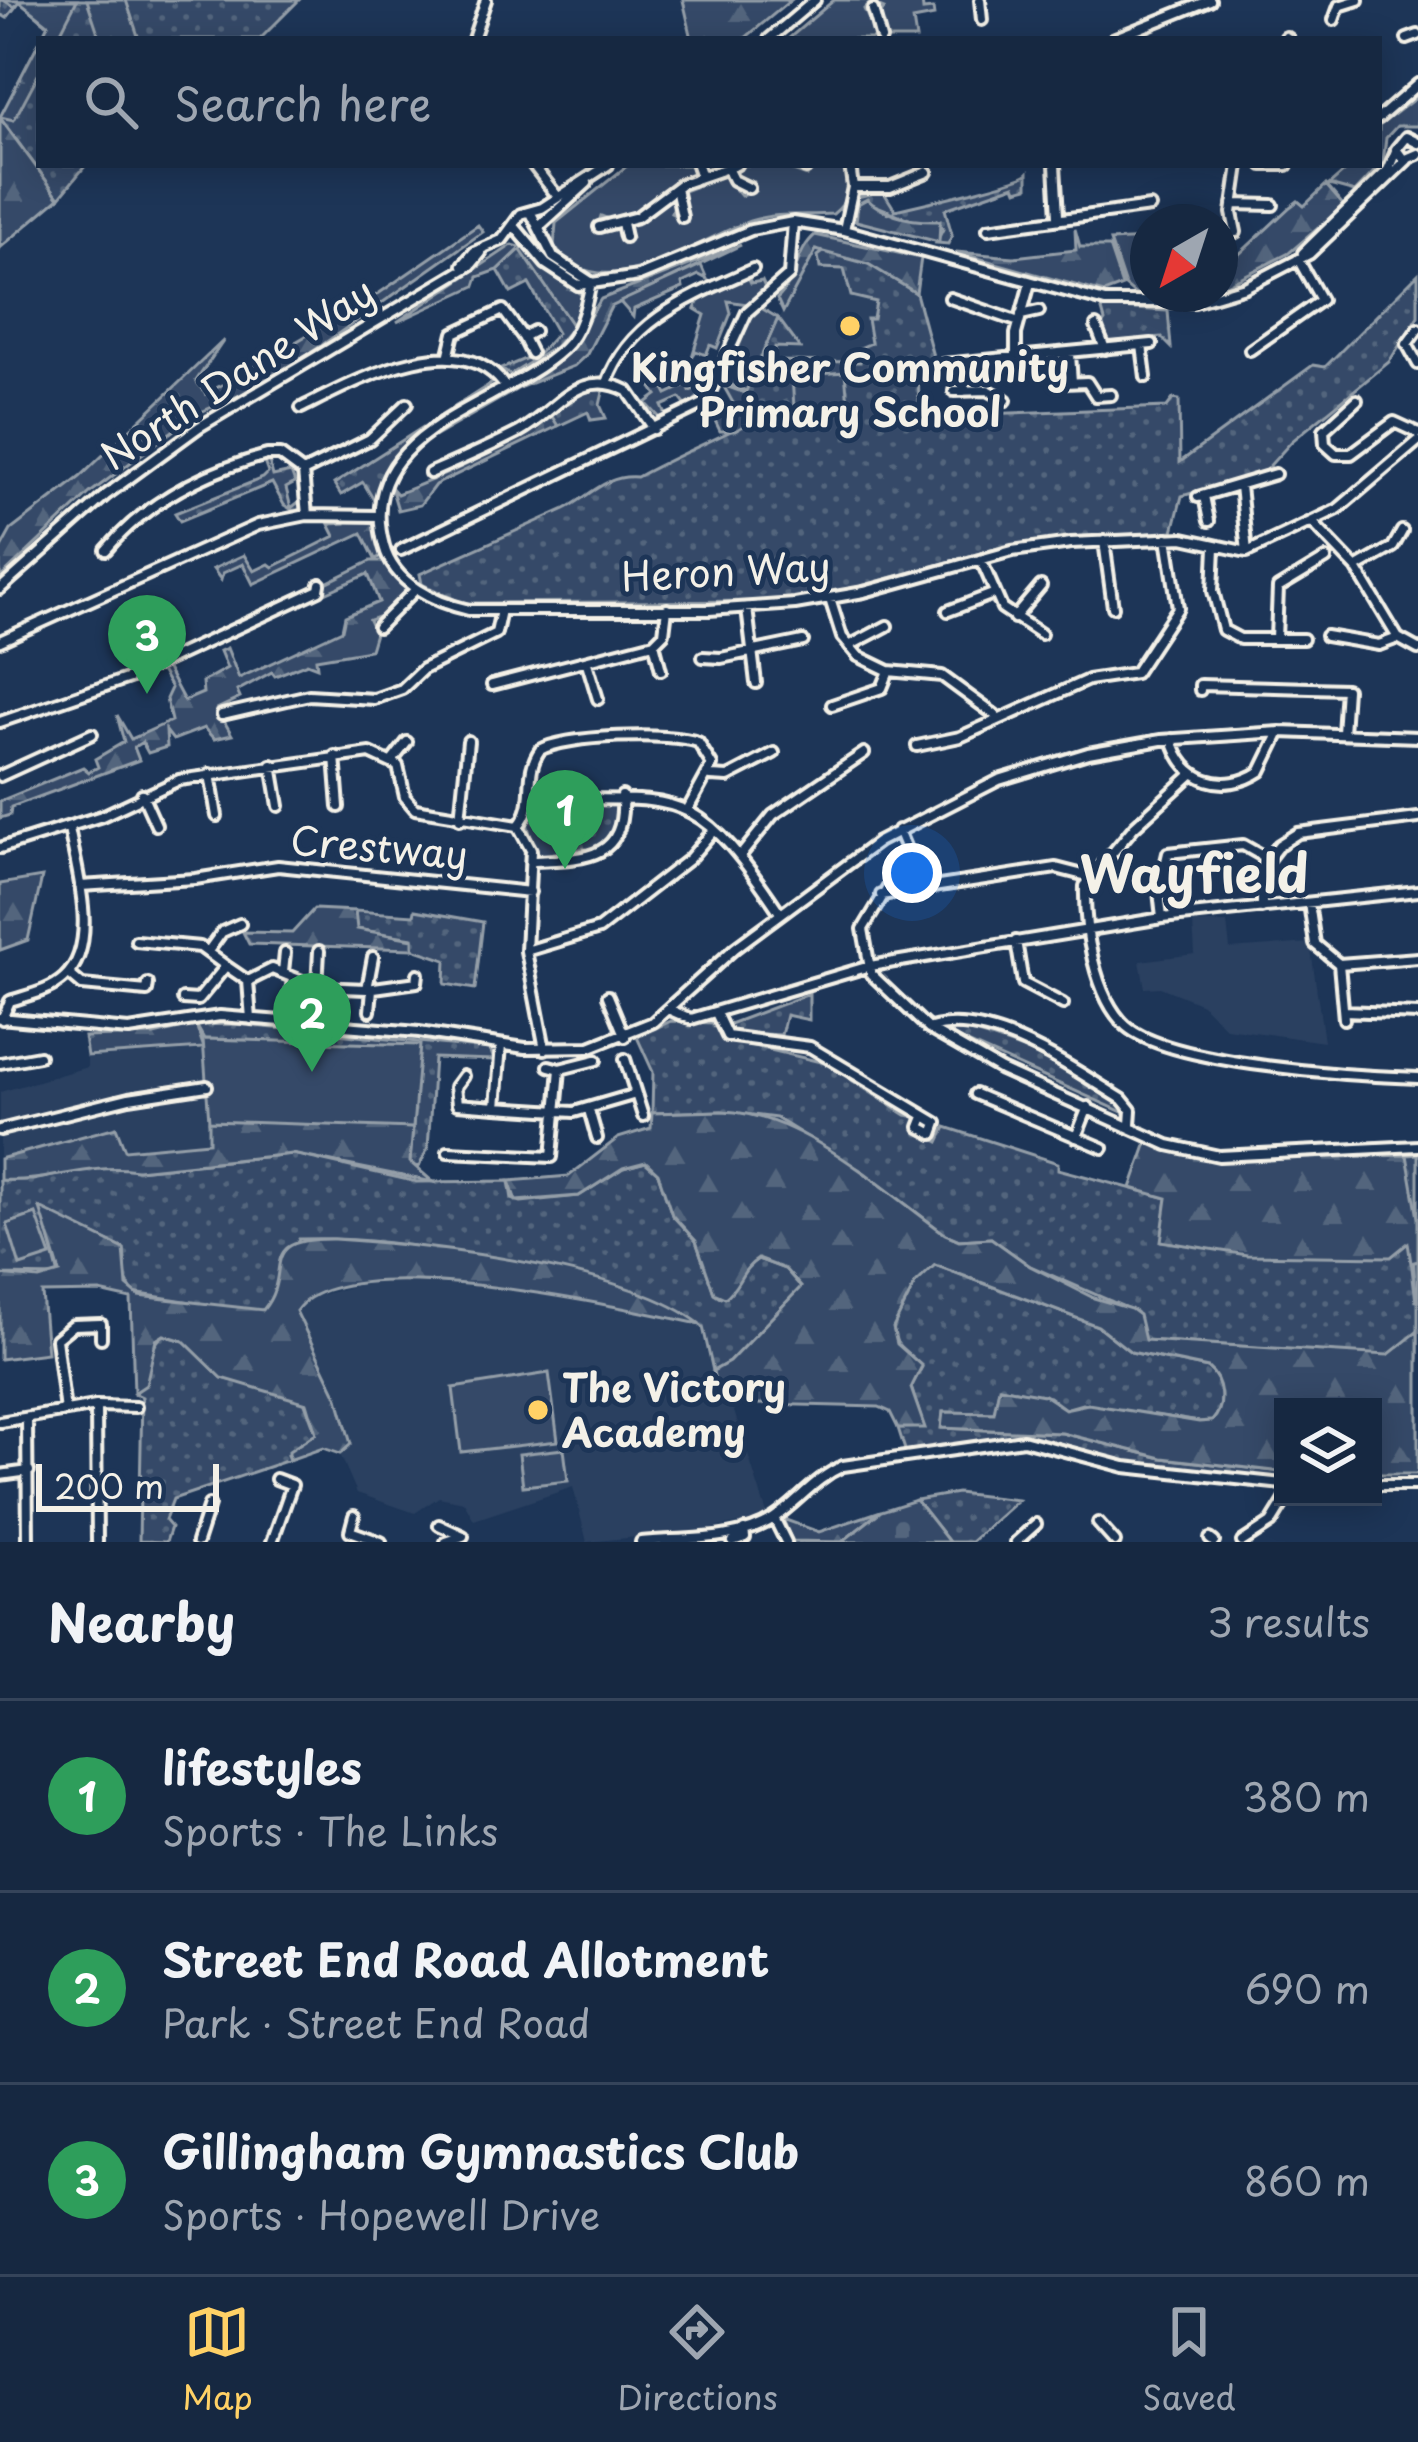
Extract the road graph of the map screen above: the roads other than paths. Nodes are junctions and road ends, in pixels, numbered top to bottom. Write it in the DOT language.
graph roads {
  1 [pos="486,0"];
  2 [pos="815,0"];
  3 [pos="980,0"];
  4 [pos="1210,0"];
  5 [pos="1358,0"];
  6 [pos="873,10"];
  7 [pos="982,20"];
  8 [pos="1334,20"];
  9 [pos="1418,35"];
  10 [pos="474,36"];
  11 [pos="773,36"];
  12 [pos="880,36"];
  13 [pos="1120,36"];
  14 [pos="1407,40"];
  15 [pos="1418,85"];
  16 [pos="1382,115"];
  17 [pos="1416,139"];
  18 [pos="1396,151"];
  19 [pos="1414,160"];
  20 [pos="604,168"];
  21 [pos="698,168"];
  22 [pos="729,168"];
  23 [pos="732,168"];
  24 [pos="850,168"];
  25 [pos="1055,168"];
  26 [pos="1239,168"];
  27 [pos="536,170"];
  28 [pos="927,172"];
  29 [pos="701,177"];
  30 [pos="676,188"];
  31 [pos="749,188"];
  32 [pos="853,188"];
  33 [pos="556,202"];
  34 [pos="1233,204"];
  35 [pos="1238,204"];
  36 [pos="1273,205"];
  37 [pos="1130,209"];
  38 [pos="530,213"];
  39 [pos="1058,216"];
  40 [pos="682,217"];
  41 [pos="793,222"];
  42 [pos="622,223"];
  43 [pos="515,226"];
  44 [pos="541,227"];
  45 [pos="599,227"];
  46 [pos="988,229"];
  47 [pos="844,230"];
  48 [pos="626,237"];
  49 [pos="524,238"];
  50 [pos="502,240"];
  51 [pos="1298,259"];
  52 [pos="753,268"];
  53 [pos="591,282"];
  54 [pos="609,282"];
  55 [pos="1030,283"];
  56 [pos="950,298"];
  57 [pos="586,302"];
  58 [pos="1039,311"];
  59 [pos="1020,318"];
  60 [pos="1096,326"];
  61 [pos="1418,329"];
  62 [pos="534,331"];
  63 [pos="523,337"];
  64 [pos="1105,349"];
  65 [pos="1250,350"];
  66 [pos="531,353"];
  67 [pos="1070,354"];
  68 [pos="448,358"];
  69 [pos="1016,358"];
  70 [pos="943,364"];
  71 [pos="962,364"];
  72 [pos="1418,364"];
  73 [pos="1146,377"];
  74 [pos="608,383"];
  75 [pos="504,386"];
  76 [pos="1111,395"];
  77 [pos="1006,400"];
  78 [pos="1357,400"];
  79 [pos="407,404"];
  80 [pos="301,407"];
  81 [pos="654,429"];
  82 [pos="1418,437"];
  83 [pos="303,472"];
  84 [pos="430,472"];
  85 [pos="1276,475"];
  86 [pos="1240,486"];
  87 [pos="307,515"];
  88 [pos="380,516"];
  89 [pos="1208,521"];
  90 [pos="1313,523"];
  91 [pos="1402,531"];
  92 [pos="1167,538"];
  93 [pos="1104,541"];
  94 [pos="1215,548"];
  95 [pos="106,550"];
  96 [pos="401,550"];
  97 [pos="1247,552"];
  98 [pos="981,559"];
  99 [pos="1326,559"];
  100 [pos="1356,568"];
  101 [pos="320,584"];
  102 [pos="1041,586"];
  103 [pos="0,589"];
  104 [pos="416,589"];
  105 [pos="993,594"];
  106 [pos="830,599"];
  107 [pos="1113,607"];
  108 [pos="747,608"];
  109 [pos="668,609"];
  110 [pos="501,610"];
  111 [pos="948,611"];
  112 [pos="1014,618"];
  113 [pos="887,626"];
  114 [pos="378,627"];
  115 [pos="1041,634"];
  116 [pos="1326,636"];
  117 [pos="1276,638"];
  118 [pos="1398,638"];
  119 [pos="1303,639"];
  120 [pos="0,641"];
  121 [pos="803,641"];
  122 [pos="654,644"];
  123 [pos="849,646"];
  124 [pos="1418,649"];
  125 [pos="749,652"];
  126 [pos="703,656"];
  127 [pos="587,663"];
  128 [pos="661,670"];
  129 [pos="889,671"];
  130 [pos="756,683"];
  131 [pos="492,685"];
  132 [pos="1200,689"];
  133 [pos="598,699"];
  134 [pos="832,705"];
  135 [pos="222,715"];
  136 [pos="997,716"];
  137 [pos="0,722"];
  138 [pos="1280,732"];
  139 [pos="1343,733"];
  140 [pos="87,734"];
  141 [pos="1418,737"];
  142 [pos="1172,739"];
  143 [pos="468,741"];
  144 [pos="407,742"];
  145 [pos="916,746"];
  146 [pos="774,753"];
  147 [pos="864,753"];
  148 [pos="335,756"];
  149 [pos="393,760"];
  150 [pos="272,765"];
  151 [pos="210,774"];
  152 [pos="1192,774"];
  153 [pos="0,776"];
  154 [pos="711,776"];
  155 [pos="142,794"];
  156 [pos="622,796"];
  157 [pos="531,799"];
  158 [pos="279,806"];
  159 [pos="339,807"];
  160 [pos="688,809"];
  161 [pos="218,816"];
  162 [pos="1418,818"];
  163 [pos="460,819"];
  164 [pos="156,825"];
  165 [pos="518,826"];
  166 [pos="69,828"];
  167 [pos="715,830"];
  168 [pos="898,830"];
  169 [pos="0,848"];
  170 [pos="741,855"];
  171 [pos="1266,858"];
  172 [pos="532,861"];
  173 [pos="1090,877"];
  174 [pos="80,886"];
  175 [pos="1418,891"];
  176 [pos="530,892"];
  177 [pos="880,895"];
  178 [pos="1309,903"];
  179 [pos="1262,908"];
  180 [pos="780,913"];
  181 [pos="1162,918"];
  182 [pos="240,924"];
  183 [pos="1090,929"];
  184 [pos="136,940"];
  185 [pos="1016,941"];
  186 [pos="209,950"];
  187 [pos="320,951"];
  188 [pos="526,951"];
  189 [pos="285,953"];
  190 [pos="373,957"];
  191 [pos="1418,958"];
  192 [pos="1339,964"];
  193 [pos="226,966"];
  194 [pos="870,966"];
  195 [pos="283,972"];
  196 [pos="69,974"];
  197 [pos="418,974"];
  198 [pos="293,978"];
  199 [pos="248,981"];
  200 [pos="148,983"];
  201 [pos="317,987"];
  202 [pos="369,989"];
  203 [pos="303,996"];
  204 [pos="608,996"];
  205 [pos="183,999"];
  206 [pos="1059,1000"];
  207 [pos="668,1009"];
  208 [pos="370,1011"];
  209 [pos="1418,1014"];
  210 [pos="717,1015"];
  211 [pos="1,1018"];
  212 [pos="250,1019"];
  213 [pos="929,1029"];
  214 [pos="625,1036"];
  215 [pos="501,1046"];
  216 [pos="545,1049"];
  217 [pos="39,1056"];
  218 [pos="625,1059"];
  219 [pos="596,1060"];
  220 [pos="0,1063"];
  221 [pos="463,1076"];
  222 [pos="1418,1078"];
  223 [pos="207,1086"];
  224 [pos="636,1094"];
  225 [pos="974,1094"];
  226 [pos="496,1107"];
  227 [pos="1088,1107"];
  228 [pos="589,1110"];
  229 [pos="558,1113"];
  230 [pos="643,1116"];
  231 [pos="924,1117"];
  232 [pos="1130,1125"];
  233 [pos="0,1130"];
  234 [pos="1076,1137"];
  235 [pos="597,1138"];
  236 [pos="1418,1145"];
  237 [pos="1103,1148"];
  238 [pos="456,1150"];
  239 [pos="101,1338"];
  240 [pos="96,1406"];
  241 [pos="136,1407"];
  242 [pos="64,1411"];
  243 [pos="27,1418"];
  244 [pos="0,1422"];
  245 [pos="29,1472"];
  246 [pos="0,1475"];
  247 [pos="276,1479"];
  248 [pos="1274,1483"];
  249 [pos="1382,1485"];
  250 [pos="1418,1485"];
  251 [pos="209,1505"];
  252 [pos="1281,1506"];
  253 [pos="354,1516"];
  254 [pos="774,1518"];
  255 [pos="1098,1523"];
  256 [pos="1036,1524"];
  257 [pos="439,1525"];
  258 [pos="744,1530"];
  259 [pos="704,1540"];
  260 [pos="28,1542"];
  261 [pos="97,1542"];
  262 [pos="197,1542"];
  263 [pos="272,1542"];
  264 [pos="381,1542"];
  265 [pos="446,1542"];
  266 [pos="641,1542"];
  267 [pos="733,1542"];
  268 [pos="786,1542"];
  269 [pos="1016,1542"];
  270 [pos="1115,1542"];
  271 [pos="1242,1542"];
  1 -- 10 [label="street"];
  2 -- 11 [label="street"];
  3 -- 7 [label="street"];
  4 -- 13 [label="street"];
  5 -- 8 [label="street"];
  6 -- 12 [label="street"];
  9 -- 14 [label="street"];
  15 -- 16 [label="street"];
  17 -- 18 [label="street"];
  18 -- 19 [label="street"];
  18 -- 51 [label="street"];
  19 -- 51 [label="street"];
  20 -- 33 [label="street"];
  21 -- 29 [label="street"];
  22 -- 29 [label="street"];
  23 -- 31 [label="street"];
  24 -- 32 [label="street"];
  25 -- 39 [label="street"];
  26 -- 34 [label="street"];
  27 -- 33 [label="street"];
  28 -- 32 [label="street"];
  29 -- 30 [label="street"];
  30 -- 40 [label="street"];
  30 -- 42 [label="street"];
  32 -- 47 [label="street"];
  33 -- 38 [label="street"];
  33 -- 44 [label="street"];
  35 -- 36 [label="street"];
  37 -- 39 [label="street"];
  38 -- 43 [label="street, North Dane Way"];
  38 -- 44 [label="street"];
  39 -- 46 [label="street"];
  41 -- 47 [label="street"];
  41 -- 54 [label="street"];
  41 -- 81 [label="street"];
  42 -- 45 [label="street"];
  42 -- 48 [label="street"];
  43 -- 49 [label="street"];
  43 -- 50 [label="street, North Dane Way"];
  44 -- 49 [label="street"];
  44 -- 53 [label="street"];
  47 -- 55 [label="street"];
  49 -- 50 [label="street, North Dane Way"];
  49 -- 53 [label="street"];
  50 -- 103 [label="street, North Dane Way"];
  51 -- 55 [label="street"];
  51 -- 65 [label="street"];
  52 -- 74 [label="street"];
  53 -- 54 [label="street"];
  53 -- 57 [label="street, Heron Way"];
  54 -- 57 [label="street"];
  55 -- 59 [label="street"];
  56 -- 59 [label="street"];
  57 -- 75 [label="street, Heron Way"];
  58 -- 59 [label="street"];
  59 -- 69 [label="street"];
  60 -- 64 [label="street"];
  61 -- 72 [label="street"];
  62 -- 63 [label="street"];
  63 -- 66 [label="street"];
  63 -- 68 [label="street"];
  64 -- 67 [label="street"];
  64 -- 73 [label="street"];
  67 -- 69 [label="street"];
  67 -- 76 [label="street"];
  68 -- 75 [label="street"];
  68 -- 80 [label="street"];
  69 -- 71 [label="street"];
  70 -- 71 [label="street"];
  71 -- 77 [label="street"];
  74 -- 81 [label="street"];
  74 -- 84 [label="street"];
  75 -- 88 [label="street, Heron Way"];
  78 -- 82 [label="street"];
  79 -- 83 [label="street"];
  81 -- 96 [label="street"];
  82 -- 90 [label="street"];
  83 -- 87 [label="street"];
  83 -- 95 [label="street"];
  85 -- 86 [label="street"];
  86 -- 89 [label="street"];
  86 -- 97 [label="street"];
  87 -- 88 [label="street"];
  87 -- 120 [label="street"];
  88 -- 104 [label="street, Heron Way"];
  90 -- 97 [label="street"];
  90 -- 100 [label="street"];
  91 -- 100 [label="street"];
  92 -- 93 [label="street, Heron Way"];
  92 -- 94 [label="street, Heron Way"];
  92 -- 136 [label="street"];
  93 -- 98 [label="street, Heron Way"];
  93 -- 107 [label="street"];
  94 -- 97 [label="street, Heron Way"];
  94 -- 117 [label="street"];
  98 -- 105 [label="street"];
  98 -- 106 [label="street, Heron Way"];
  99 -- 117 [label="street"];
  100 -- 118 [label="street"];
  101 -- 137 [label="street"];
  102 -- 112 [label="street"];
  104 -- 110 [label="street, Heron Way"];
  104 -- 114 [label="street"];
  105 -- 111 [label="street"];
  105 -- 112 [label="street"];
  106 -- 108 [label="street, Heron Way"];
  106 -- 123 [label="street"];
  108 -- 109 [label="street, Heron Way"];
  108 -- 125 [label="street"];
  109 -- 110 [label="street, Heron Way"];
  109 -- 122 [label="street"];
  110 -- 135 [label="street"];
  112 -- 115 [label="street"];
  113 -- 123 [label="street"];
  116 -- 118 [label="street"];
  117 -- 119 [label="street"];
  118 -- 124 [label="street"];
  121 -- 125 [label="street"];
  122 -- 127 [label="street"];
  122 -- 128 [label="street"];
  123 -- 129 [label="street"];
  125 -- 126 [label="street"];
  125 -- 130 [label="street"];
  127 -- 131 [label="street"];
  127 -- 133 [label="street"];
  129 -- 134 [label="street"];
  129 -- 136 [label="street"];
  132 -- 139 [label="street"];
  136 -- 145 [label="street"];
  138 -- 139 [label="street"];
  138 -- 142 [label="street"];
  138 -- 152 [label="street"];
  139 -- 141 [label="street"];
  140 -- 153 [label="street"];
  142 -- 152 [label="street"];
  142 -- 168 [label="street"];
  143 -- 163 [label="street"];
  144 -- 149 [label="street"];
  146 -- 154 [label="street"];
  147 -- 170 [label="street"];
  148 -- 149 [label="street"];
  148 -- 150 [label="street"];
  148 -- 159 [label="street"];
  149 -- 163 [label="street"];
  150 -- 151 [label="street"];
  150 -- 158 [label="street"];
  151 -- 155 [label="street"];
  151 -- 161 [label="street"];
  152 -- 173 [label="street"];
  154 -- 157 [label="street"];
  154 -- 160 [label="street"];
  155 -- 164 [label="street"];
  155 -- 166 [label="street"];
  156 -- 157 [label="street"];
  156 -- 160 [label="street"];
  156 -- 172 [label="street"];
  157 -- 165 [label="street"];
  160 -- 167 [label="street"];
  162 -- 171 [label="street"];
  163 -- 165 [label="street"];
  165 -- 172 [label="street"];
  166 -- 169 [label="street"];
  166 -- 174 [label="street"];
  167 -- 170 [label="street"];
  167 -- 188 [label="street"];
  168 -- 177 [label="street"];
  168 -- 180 [label="street"];
  170 -- 180 [label="street"];
  171 -- 179 [label="street"];
  171 -- 181 [label="street"];
  172 -- 176 [label="street"];
  173 -- 177 [label="street"];
  173 -- 183 [label="street"];
  174 -- 176 [label="street, Crestway"];
  174 -- 196 [label="street"];
  175 -- 178 [label="street"];
  176 -- 188 [label="street"];
  177 -- 194 [label="street"];
  178 -- 179 [label="street"];
  178 -- 192 [label="street"];
  179 -- 181 [label="street"];
  180 -- 207 [label="street"];
  181 -- 183 [label="street"];
  182 -- 186 [label="street"];
  183 -- 185 [label="street"];
  183 -- 222 [label="street"];
  184 -- 186 [label="street"];
  185 -- 194 [label="street"];
  185 -- 206 [label="street"];
  186 -- 193 [label="street"];
  187 -- 201 [label="street"];
  188 -- 216 [label="street"];
  189 -- 195 [label="street"];
  190 -- 202 [label="street"];
  191 -- 192 [label="street"];
  192 -- 209 [label="street"];
  193 -- 199 [label="street"];
  193 -- 205 [label="street"];
  194 -- 210 [label="street"];
  194 -- 213 [label="street"];
  195 -- 198 [label="street"];
  195 -- 199 [label="street"];
  196 -- 200 [label="street"];
  196 -- 211 [label="street"];
  197 -- 202 [label="street"];
  198 -- 201 [label="street"];
  198 -- 203 [label="street"];
  199 -- 212 [label="street"];
  201 -- 202 [label="street"];
  202 -- 208 [label="street"];
  204 -- 214 [label="street"];
  207 -- 210 [label="street"];
  207 -- 214 [label="street"];
  210 -- 231 [label="street"];
  211 -- 212 [label="street"];
  212 -- 215 [label="street"];
  213 -- 227 [label="street"];
  213 -- 232 [label="street"];
  214 -- 216 [label="street"];
  215 -- 216 [label="street"];
  215 -- 226 [label="street"];
  217 -- 220 [label="street"];
  218 -- 224 [label="street"];
  219 -- 229 [label="street"];
  221 -- 226 [label="street"];
  223 -- 233 [label="street"];
  224 -- 228 [label="street"];
  224 -- 230 [label="street"];
  225 -- 234 [label="street"];
  226 -- 229 [label="street"];
  227 -- 232 [label="street"];
  227 -- 234 [label="street"];
  228 -- 229 [label="street"];
  228 -- 235 [label="street"];
  229 -- 238 [label="street"];
  232 -- 236 [label="street"];
  234 -- 237 [label="street"];
  239 -- 242 [label="street"];
  240 -- 241 [label="street"];
  240 -- 242 [label="street"];
  240 -- 261 [label="street"];
  242 -- 243 [label="street"];
  243 -- 244 [label="street"];
  243 -- 245 [label="street"];
  245 -- 246 [label="street"];
  245 -- 260 [label="street"];
  247 -- 263 [label="street"];
  248 -- 254 [label="street"];
  249 -- 250 [label="street"];
  251 -- 262 [label="street"];
  252 -- 271 [label="street"];
  253 -- 264 [label="street"];
  254 -- 258 [label="street"];
  254 -- 268 [label="street"];
  255 -- 270 [label="street"];
  256 -- 269 [label="street"];
  257 -- 265 [label="street"];
  258 -- 259 [label="street"];
  258 -- 267 [label="street"];
  259 -- 266 [label="street"];
}
